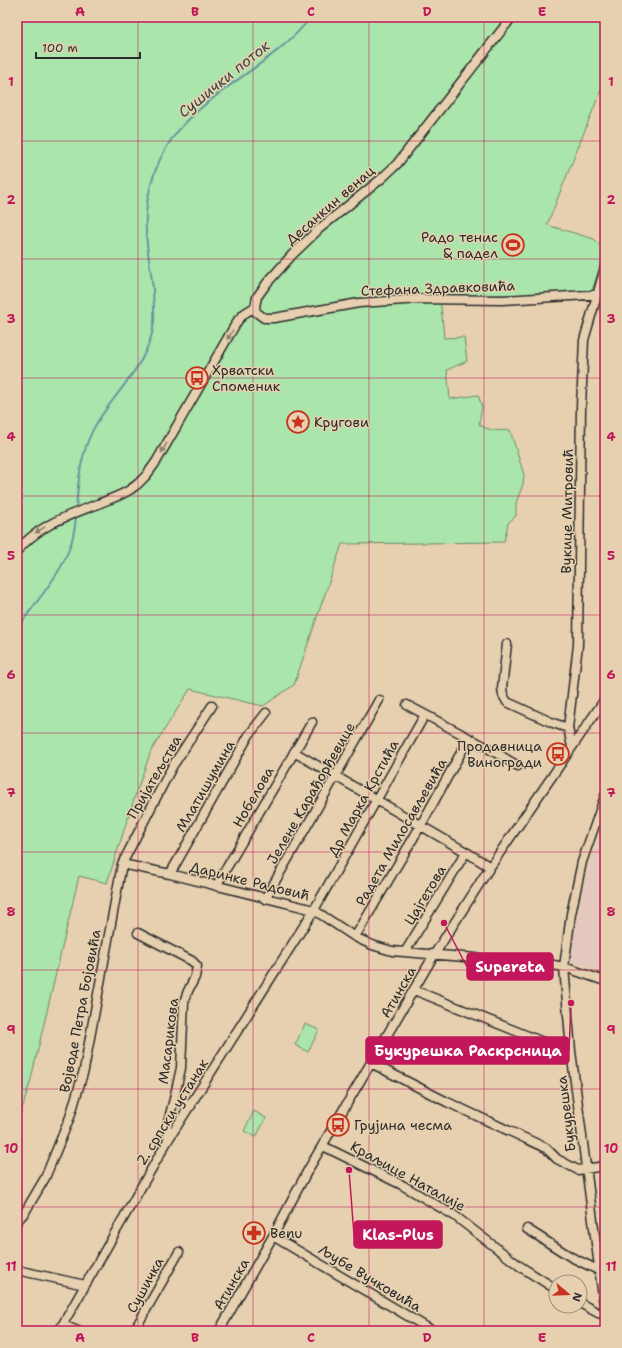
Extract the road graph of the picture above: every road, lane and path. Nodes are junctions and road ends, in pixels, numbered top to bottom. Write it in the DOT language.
graph roads {
  1 [pos="512,17"];
  2 [pos="605,268"];
  3 [pos="605,294"];
  4 [pos="596,296"];
  5 [pos="255,307"];
  6 [pos="17,551"];
  7 [pos="507,644"];
  8 [pos="605,699"];
  9 [pos="380,700"];
  10 [pos="406,705"];
  11 [pos="212,706"];
  12 [pos="266,713"];
  13 [pos="424,714"];
  14 [pos="312,722"];
  15 [pos="568,728"];
  16 [pos="469,738"];
  17 [pos="572,747"];
  18 [pos="294,752"];
  19 [pos="518,766"];
  20 [pos="336,776"];
  21 [pos="605,796"];
  22 [pos="377,800"];
  23 [pos="420,825"];
  24 [pos="466,852"];
  25 [pos="122,864"];
  26 [pos="490,867"];
  27 [pos="170,874"];
  28 [pos="216,886"];
  29 [pos="265,899"];
  30 [pos="314,910"];
  31 [pos="138,933"];
  32 [pos="355,937"];
  33 [pos="405,952"];
  34 [pos="434,955"];
  35 [pos="564,967"];
  36 [pos="605,981"];
  37 [pos="414,990"];
  38 [pos="571,1051"];
  39 [pos="371,1063"];
  40 [pos="174,1099"];
  41 [pos="190,1106"];
  42 [pos="168,1140"];
  43 [pos="323,1146"];
  44 [pos="605,1166"];
  45 [pos="586,1169"];
  46 [pos="17,1221"];
  47 [pos="527,1229"];
  48 [pos="273,1236"];
  49 [pos="179,1252"];
  50 [pos="601,1266"];
  51 [pos="17,1270"];
  52 [pos="548,1284"];
  53 [pos="85,1285"];
  54 [pos="588,1308"];
  55 [pos="605,1314"];
  56 [pos="61,1328"];
  57 [pos="78,1331"];
  58 [pos="134,1331"];
  59 [pos="219,1331"];
  60 [pos="433,1331"];
  1 -- 5 [label="street, Десанкин венац"];
  2 -- 4 [label="street, Вукице Митровић"];
  3 -- 4 [label="street, Стефана Здравковића"];
  4 -- 5 [label="street, Стефана Здравковића"];
  4 -- 15 [label="street, Вукице Митровић"];
  5 -- 6 [label="street, one-way"];
  7 -- 15 [label="street"];
  8 -- 17 [label="street, Атинска"];
  9 -- 20 [label="street, Јелене Карађорђевице"];
  10 -- 13 [label="street"];
  11 -- 25 [label="street, Пријатељства"];
  12 -- 27 [label="street, Млатишумина"];
  13 -- 16 [label="street"];
  13 -- 22 [label="street, Др Марка Крстића"];
  14 -- 18 [label="street, Нобелова"];
  15 -- 17 [label="street, Вукице Митровић"];
  16 -- 19 [label="street"];
  16 -- 23 [label="street, Радета Милосављевића"];
  17 -- 26 [label="street, Атинска"];
  18 -- 20 [label="street"];
  18 -- 28 [label="street, Нобелова"];
  20 -- 22 [label="street"];
  20 -- 29 [label="street, Јелене Карађорђевице"];
  21 -- 35 [label="street, Букурешка"];
  22 -- 23 [label="street"];
  22 -- 30 [label="street, Др Марка Крстића"];
  23 -- 24 [label="street"];
  23 -- 32 [label="street, Радета Милосављевића"];
  24 -- 26 [label="street"];
  24 -- 33 [label="street, Цајгетова"];
  25 -- 27 [label="street, Даринке Радовић"];
  25 -- 46 [label="street, Војводе Петра Бојовића"];
  26 -- 34 [label="street, Атинска"];
  27 -- 28 [label="street, Даринке Радовић"];
  28 -- 29 [label="street, Даринке Радовић"];
  29 -- 30 [label="street, Даринке Радовић"];
  30 -- 32 [label="street, Даринке Радовић"];
  30 -- 41 [label="street, 2. српски устанак"];
  31 -- 40 [label="street, Масарикова"];
  32 -- 33 [label="street, Даринке Радовић"];
  33 -- 34 [label="street, Даринке Радовић"];
  34 -- 35 [label="street, Даринке Радовић"];
  34 -- 37 [label="street, Атинска"];
  35 -- 36 [label="street, Даринке Радовић"];
  35 -- 38 [label="street, Букурешка"];
  37 -- 38 [label="street"];
  37 -- 39 [label="street, Атинска"];
  38 -- 45 [label="street, Букурешка"];
  39 -- 43 [label="street, Атинска"];
  39 -- 45 [label="street"];
  40 -- 41 [label="street, Масарикова"];
  40 -- 42 [label="street"];
  41 -- 42 [label="street, 2. српски устанак"];
  42 -- 53 [label="street, 2. српски устанак"];
  43 -- 48 [label="street, Атинска"];
  43 -- 52 [label="street, Краљице Наталије"];
  44 -- 45 [label="street"];
  45 -- 50 [label="street, Букурешка"];
  47 -- 50 [label="street"];
  48 -- 59 [label="street, Атинска"];
  48 -- 60 [label="street, Љубе Вучковића"];
  49 -- 58 [label="street, Сушичка"];
  50 -- 55 [label="street, Букурешка"];
  51 -- 53 [label="street"];
  53 -- 56 [label="street, 2. српски устанак"];
  54 -- 55 [label="street"];
  56 -- 57 [label="street"];
}
